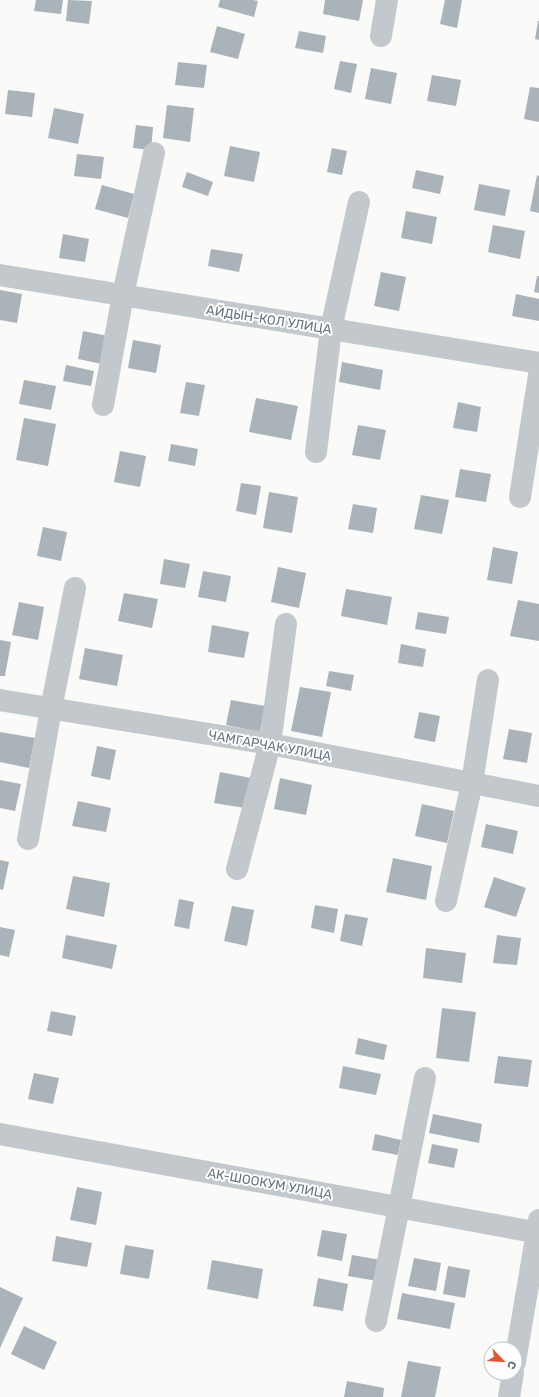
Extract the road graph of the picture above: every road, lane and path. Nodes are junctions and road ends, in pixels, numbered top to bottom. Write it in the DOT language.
graph roads {
  1 [pos="387,0"];
  2 [pos="381,36"];
  3 [pos="154,154"];
  4 [pos="359,202"];
  5 [pos="0,275"];
  6 [pos="123,295"];
  7 [pos="331,329"];
  8 [pos="539,363"];
  9 [pos="539,375"];
  10 [pos="103,405"];
  11 [pos="316,452"];
  12 [pos="520,496"];
  13 [pos="75,588"];
  14 [pos="286,624"];
  15 [pos="488,680"];
  16 [pos="0,700"];
  17 [pos="51,709"];
  18 [pos="270,744"];
  19 [pos="472,783"];
  20 [pos="539,796"];
  21 [pos="28,839"];
  22 [pos="237,869"];
  23 [pos="446,901"];
  24 [pos="425,1078"];
  25 [pos="0,1134"];
  26 [pos="400,1207"];
  27 [pos="538,1228"];
  28 [pos="376,1321"];
  29 [pos="519,1341"];
  30 [pos="512,1381"];
  31 [pos="509,1397"];
  1 -- 2 [label="street"];
  3 -- 6 [label="street"];
  4 -- 7 [label="street"];
  5 -- 6 [label="street, АЙДЫН-КОЛ УЛИЦА"];
  6 -- 7 [label="street, АЙДЫН-КОЛ УЛИЦА"];
  6 -- 10 [label="street"];
  7 -- 8 [label="street, АЙДЫН-КОЛ УЛИЦА"];
  7 -- 11 [label="street"];
  9 -- 12 [label="street"];
  13 -- 17 [label="street"];
  14 -- 18 [label="street"];
  15 -- 19 [label="street"];
  16 -- 17 [label="street, ЧАМГАРЧАК УЛИЦА"];
  17 -- 18 [label="street, ЧАМГАРЧАК УЛИЦА"];
  17 -- 21 [label="street"];
  18 -- 19 [label="street, ЧАМГАРЧАК УЛИЦА"];
  18 -- 22 [label="street"];
  19 -- 20 [label="street, ЧАМГАРЧАК УЛИЦА"];
  19 -- 23 [label="street"];
  24 -- 26 [label="street"];
  25 -- 26 [label="street, АК-ШООКУМ УЛИЦА"];
  26 -- 27 [label="street, АК-ШООКУМ УЛИЦА"];
  26 -- 28 [label="street"];
  27 -- 29 [label="street"];
  30 -- 31 [label="street"];
}
